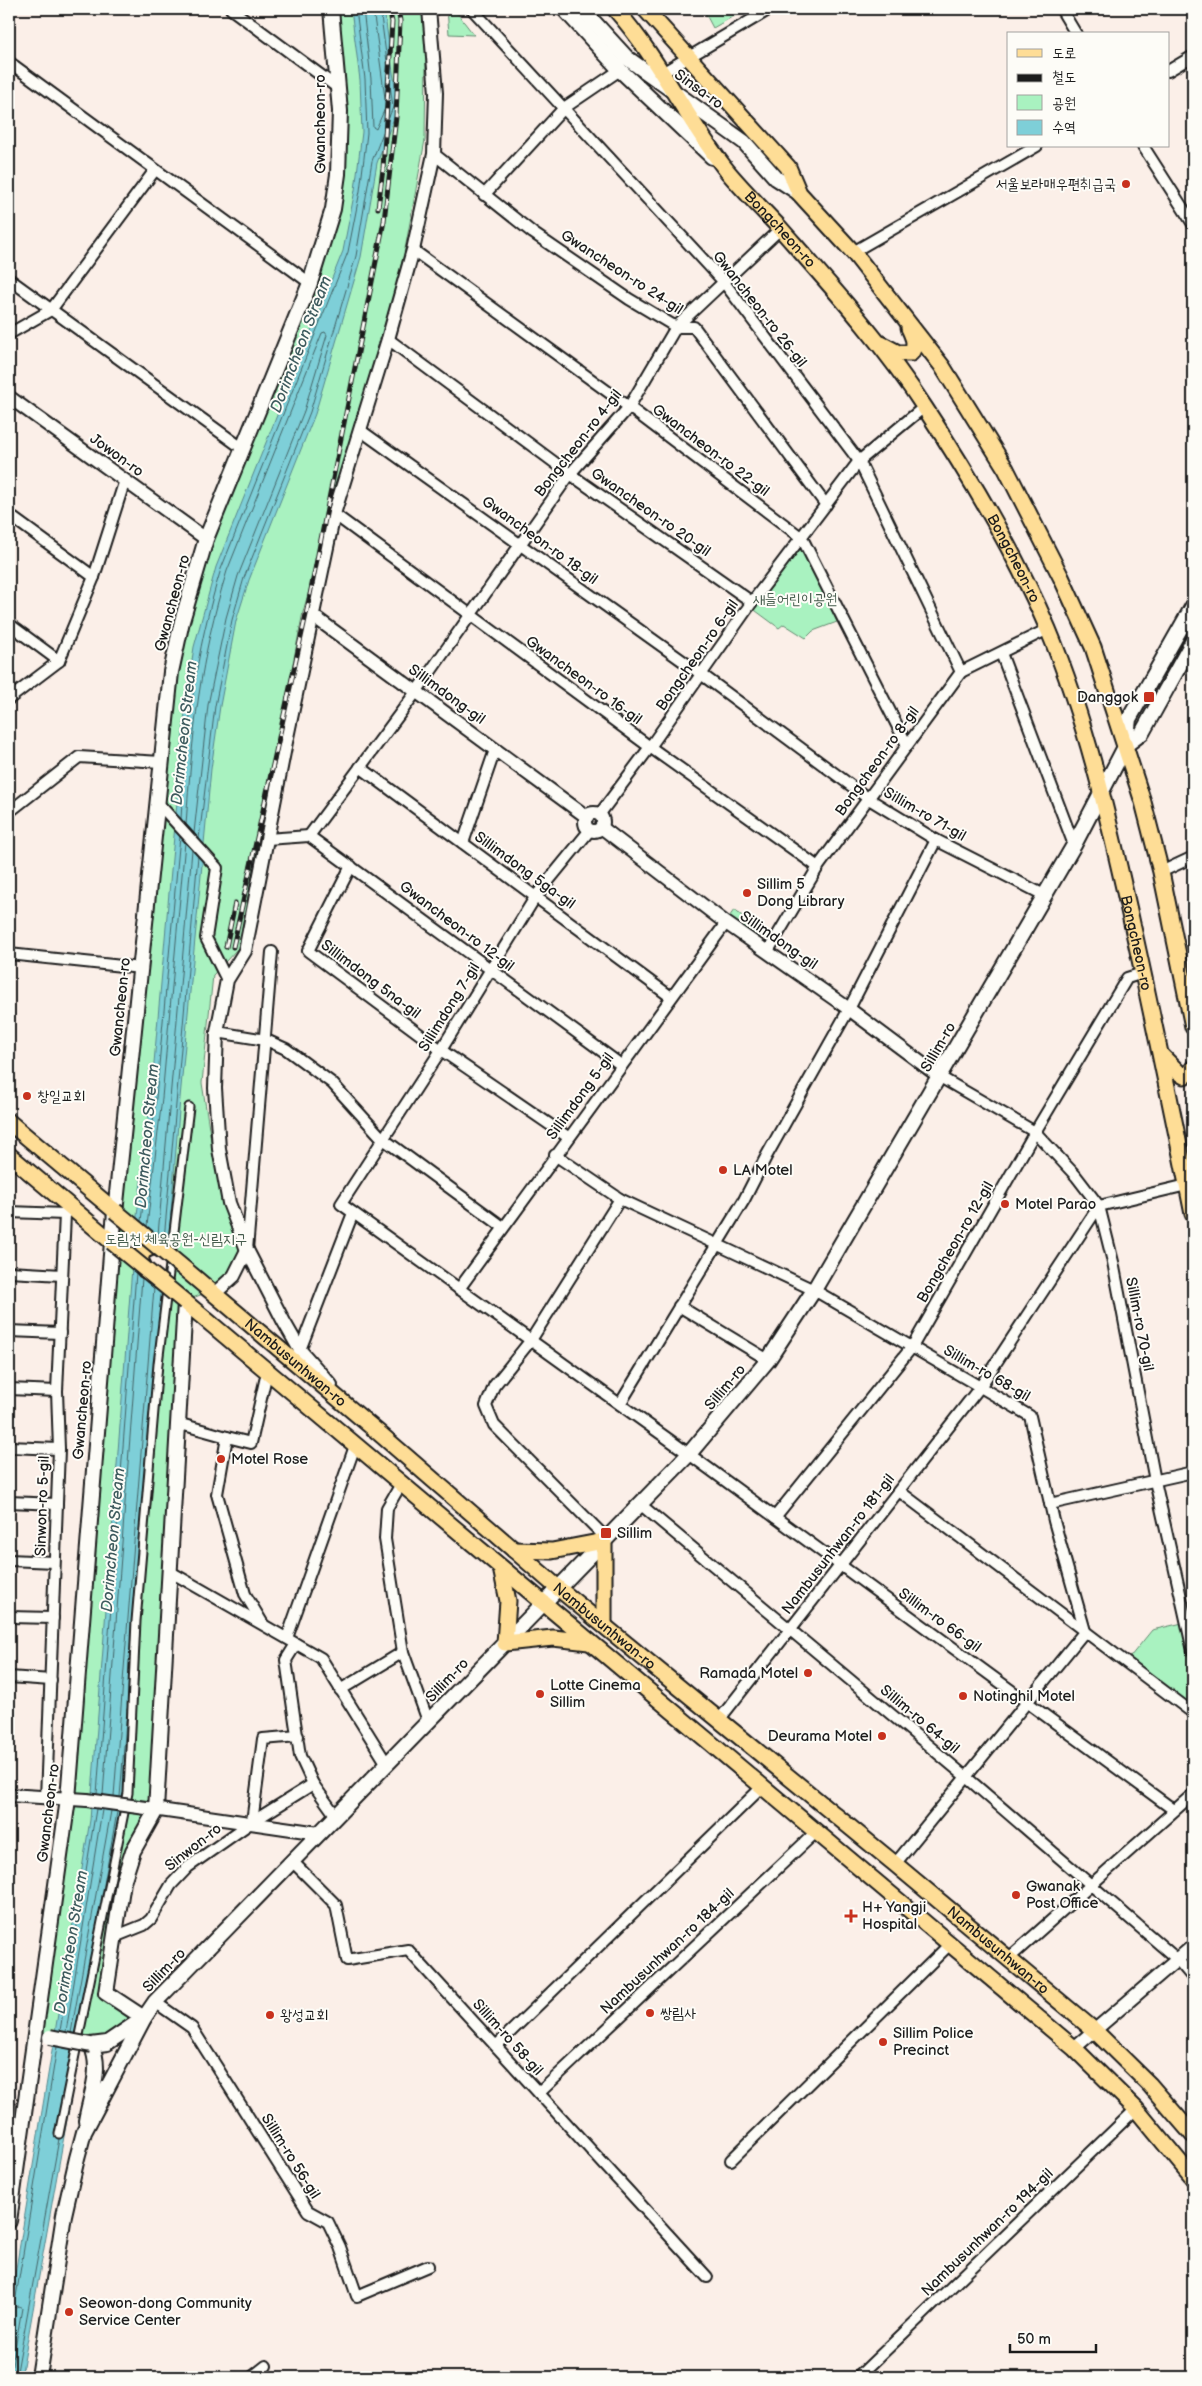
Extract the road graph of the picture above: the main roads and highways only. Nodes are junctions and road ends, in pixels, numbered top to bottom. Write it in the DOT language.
graph roads {
  1 [pos="331,9"];
  2 [pos="564,9"];
  3 [pos="582,9"];
  4 [pos="615,9"];
  5 [pos="644,9"];
  6 [pos="658,75"];
  7 [pos="672,90"];
  8 [pos="727,170"];
  9 [pos="800,193"];
  10 [pos="904,315"];
  11 [pos="878,342"];
  12 [pos="1193,606"];
  13 [pos="1193,641"];
  14 [pos="1126,745"];
  15 [pos="1102,794"];
  16 [pos="1193,1028"];
  17 [pos="1161,1054"];
  18 [pos="1193,1068"];
  19 [pos="9,1122"];
  20 [pos="32,1141"];
  21 [pos="1193,1154"];
  22 [pos="12,1158"];
  23 [pos="1187,1180"];
  24 [pos="116,1211"];
  25 [pos="1193,1214"];
  26 [pos="112,1242"];
  27 [pos="162,1250"];
  28 [pos="145,1270"];
  29 [pos="185,1302"];
  30 [pos="605,1540"];
  31 [pos="514,1550"];
  32 [pos="501,1568"];
  33 [pos="558,1588"];
  34 [pos="543,1604"];
  35 [pos="604,1624"];
  36 [pos="589,1642"];
  37 [pos="505,1643"];
  38 [pos="144,2018"];
  39 [pos="35,2034"];
  40 [pos="91,2046"];
  41 [pos="84,2132"];
  42 [pos="1193,2135"];
  43 [pos="1193,2178"];
  44 [pos="9,2214"];
  45 [pos="39,2377"];
  1 -- 24 [label="main road, Gwancheon-ro"];
  2 -- 8 [label="main road"];
  3 -- 6 [label="main road, Sinsa-ro"];
  4 -- 6 [label="main road, Bongcheon-ro"];
  5 -- 9 [label="main road"];
  6 -- 7 [label="main road, Bongcheon-ro"];
  7 -- 8 [label="main road, Bongcheon-ro"];
  7 -- 9 [label="main road, Sinsa-ro"];
  8 -- 11 [label="main road, Bongcheon-ro"];
  9 -- 10 [label="main road"];
  10 -- 11 [label="main road"];
  10 -- 14 [label="main road"];
  11 -- 15 [label="main road, Bongcheon-ro"];
  12 -- 14 [label="main road"];
  13 -- 14 [label="main road"];
  14 -- 15 [label="main road, Sillim-ro"];
  14 -- 16 [label="main road"];
  15 -- 17 [label="main road, Bongcheon-ro"];
  15 -- 30 [label="main road, Sillim-ro"];
  17 -- 18 [label="main road"];
  17 -- 23 [label="main road, Bongcheon-ro"];
  19 -- 20 [label="main road, Nambusunhwan-ro"];
  20 -- 22 [label="main road"];
  20 -- 24 [label="main road, Nambusunhwan-ro"];
  21 -- 23 [label="main road"];
  22 -- 26 [label="main road, Nambusunhwan-ro"];
  23 -- 25 [label="main road, Bongcheon-ro"];
  24 -- 26 [label="main road, Gwancheon-ro"];
  24 -- 27 [label="main road, Nambusunhwan-ro, bridge"];
  26 -- 28 [label="main road, Nambusunhwan-ro, bridge"];
  26 -- 39 [label="main road, Gwancheon-ro"];
  27 -- 28 [label="main road, bridge"];
  27 -- 31 [label="main road, Nambusunhwan-ro, bridge"];
  28 -- 29 [label="main road, Nambusunhwan-ro, bridge"];
  29 -- 32 [label="main road, Nambusunhwan-ro"];
  29 -- 38 [label="main road"];
  30 -- 31 [label="main road"];
  30 -- 33 [label="main road, Sillim-ro"];
  30 -- 35 [label="main road"];
  31 -- 33 [label="main road, Nambusunhwan-ro"];
  32 -- 34 [label="main road, Nambusunhwan-ro"];
  32 -- 37 [label="main road"];
  33 -- 34 [label="main road, Sillim-ro"];
  33 -- 35 [label="main road, Nambusunhwan-ro"];
  34 -- 36 [label="main road, Nambusunhwan-ro"];
  34 -- 37 [label="main road, Sillim-ro"];
  35 -- 42 [label="main road, Nambusunhwan-ro"];
  36 -- 37 [label="main road"];
  36 -- 43 [label="main road, Nambusunhwan-ro"];
  37 -- 38 [label="main road, Sillim-ro"];
  38 -- 40 [label="main road, Sillim-ro"];
  38 -- 41 [label="main road, Sillim-ro"];
  39 -- 40 [label="main road, bridge"];
  39 -- 44 [label="main road"];
  40 -- 41 [label="main road"];
  41 -- 45 [label="main road, Sillim-ro"];
}
